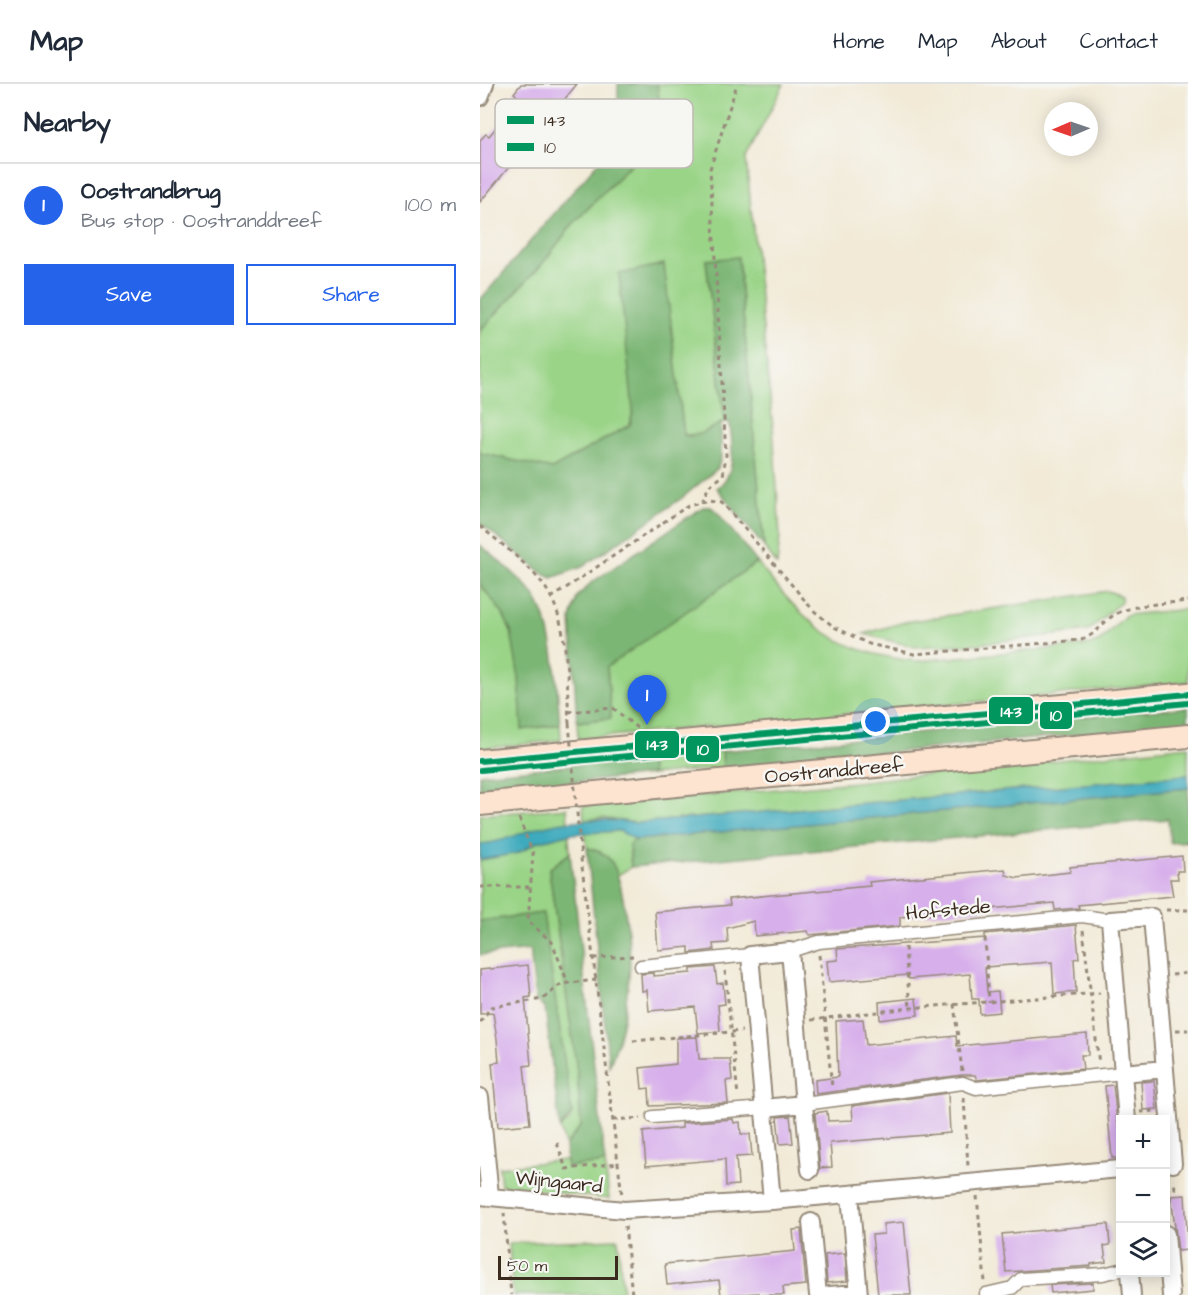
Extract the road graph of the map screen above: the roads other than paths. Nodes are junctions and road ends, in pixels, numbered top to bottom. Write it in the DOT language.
graph roads {
  1 [pos="484,84"];
  2 [pos="480,97"];
  3 [pos="1188,694"];
  4 [pos="1188,736"];
  5 [pos="480,761"];
  6 [pos="480,804"];
  7 [pos="1110,920"];
  8 [pos="790,951"];
  9 [pos="750,955"];
  10 [pos="641,966"];
  11 [pos="1165,1070"];
  12 [pos="1123,1073"];
  13 [pos="480,1097"];
  14 [pos="804,1104"];
  15 [pos="764,1108"];
  16 [pos="1127,1115"];
  17 [pos="653,1117"];
  18 [pos="1175,1164"];
  19 [pos="1116,1169"];
  20 [pos="810,1170"];
  21 [pos="850,1195"];
  22 [pos="491,1196"];
  23 [pos="772,1201"];
  24 [pos="811,1222"];
  25 [pos="1116,1271"];
  26 [pos="1130,1277"];
  27 [pos="1169,1277"];
  28 [pos="859,1294"];
  29 [pos="986,1294"];
  30 [pos="818,1295"];
  31 [pos="829,1295"];
  32 [pos="1132,1295"];
  33 [pos="1171,1295"];
  1 -- 2 [label="street"];
  3 -- 5 [label="main road"];
  4 -- 6 [label="main road, Oostranddreef"];
  7 -- 8 [label="street, Hofstede"];
  7 -- 11 [label="street, Hofstede"];
  7 -- 12 [label="street"];
  8 -- 9 [label="street, Hofstede"];
  8 -- 14 [label="street"];
  9 -- 10 [label="street, Hofstede"];
  9 -- 15 [label="street"];
  11 -- 12 [label="street"];
  11 -- 18 [label="street"];
  12 -- 14 [label="street"];
  12 -- 16 [label="street"];
  13 -- 22 [label="street, Wijngaard"];
  14 -- 15 [label="street"];
  14 -- 20 [label="street"];
  15 -- 17 [label="street"];
  15 -- 23 [label="street"];
  19 -- 21 [label="street"];
  21 -- 23 [label="street"];
  21 -- 28 [label="street"];
  22 -- 23 [label="street, Wijngaard"];
  24 -- 30 [label="street"];
  25 -- 29 [label="street"];
  26 -- 32 [label="street"];
  27 -- 33 [label="street"];
  28 -- 31 [label="street"];
}
